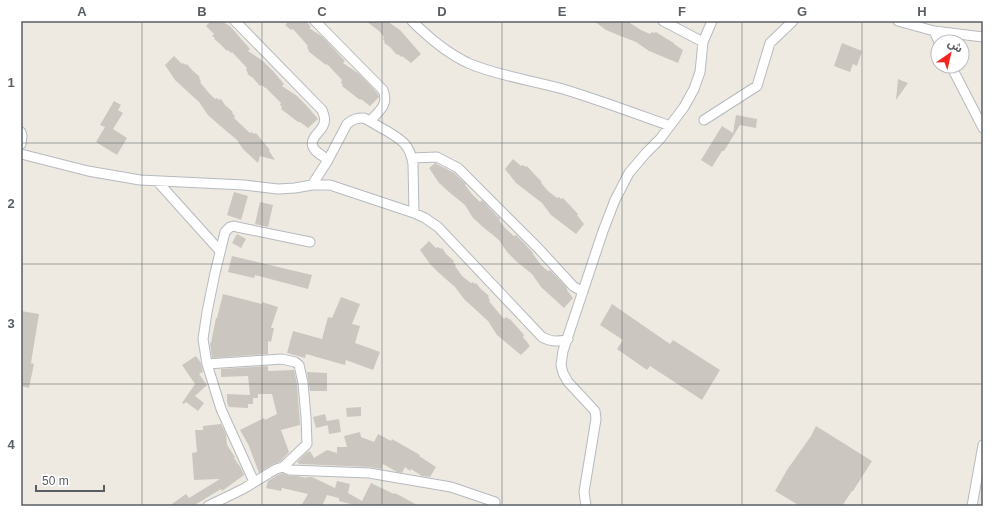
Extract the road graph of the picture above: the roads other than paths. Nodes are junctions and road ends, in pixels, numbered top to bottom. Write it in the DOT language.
graph roads {
  1 [pos="235,21"];
  2 [pos="314,21"];
  3 [pos="412,21"];
  4 [pos="663,21"];
  5 [pos="712,21"];
  6 [pos="793,21"];
  7 [pos="898,21"];
  8 [pos="934,31"];
  9 [pos="935,34"];
  10 [pos="983,37"];
  11 [pos="703,42"];
  12 [pos="956,74"];
  13 [pos="704,120"];
  14 [pos="370,121"];
  15 [pos="670,126"];
  16 [pos="983,128"];
  17 [pos="21,132"];
  18 [pos="21,144"];
  19 [pos="21,154"];
  20 [pos="412,158"];
  21 [pos="328,160"];
  22 [pos="157,181"];
  23 [pos="312,185"];
  24 [pos="414,213"];
  25 [pos="310,242"];
  26 [pos="220,251"];
  27 [pos="583,292"];
  28 [pos="568,339"];
  29 [pos="207,364"];
  30 [pos="983,445"];
  31 [pos="283,467"];
  32 [pos="254,482"];
  33 [pos="495,502"];
  34 [pos="208,506"];
  35 [pos="586,506"];
  36 [pos="972,506"];
  1 -- 21 [label="street"];
  2 -- 14 [label="street"];
  3 -- 15 [label="street"];
  4 -- 11 [label="street"];
  5 -- 11 [label="street"];
  6 -- 13 [label="street"];
  7 -- 8 [label="street"];
  8 -- 9 [label="street"];
  8 -- 10 [label="street"];
  11 -- 15 [label="street"];
  12 -- 16 [label="street"];
  14 -- 20 [label="street"];
  14 -- 21 [label="street"];
  15 -- 27 [label="street"];
  17 -- 18 [label="street"];
  19 -- 22 [label="street"];
  20 -- 24 [label="street"];
  20 -- 27 [label="street"];
  21 -- 23 [label="street"];
  22 -- 23 [label="street"];
  22 -- 26 [label="street"];
  23 -- 24 [label="street"];
  24 -- 28 [label="street"];
  25 -- 26 [label="street"];
  26 -- 29 [label="street"];
  27 -- 28 [label="street"];
  28 -- 35 [label="street"];
  29 -- 31 [label="street"];
  29 -- 32 [label="street"];
  30 -- 36 [label="street"];
  31 -- 32 [label="street"];
  31 -- 33 [label="street"];
  32 -- 34 [label="street"];
}
